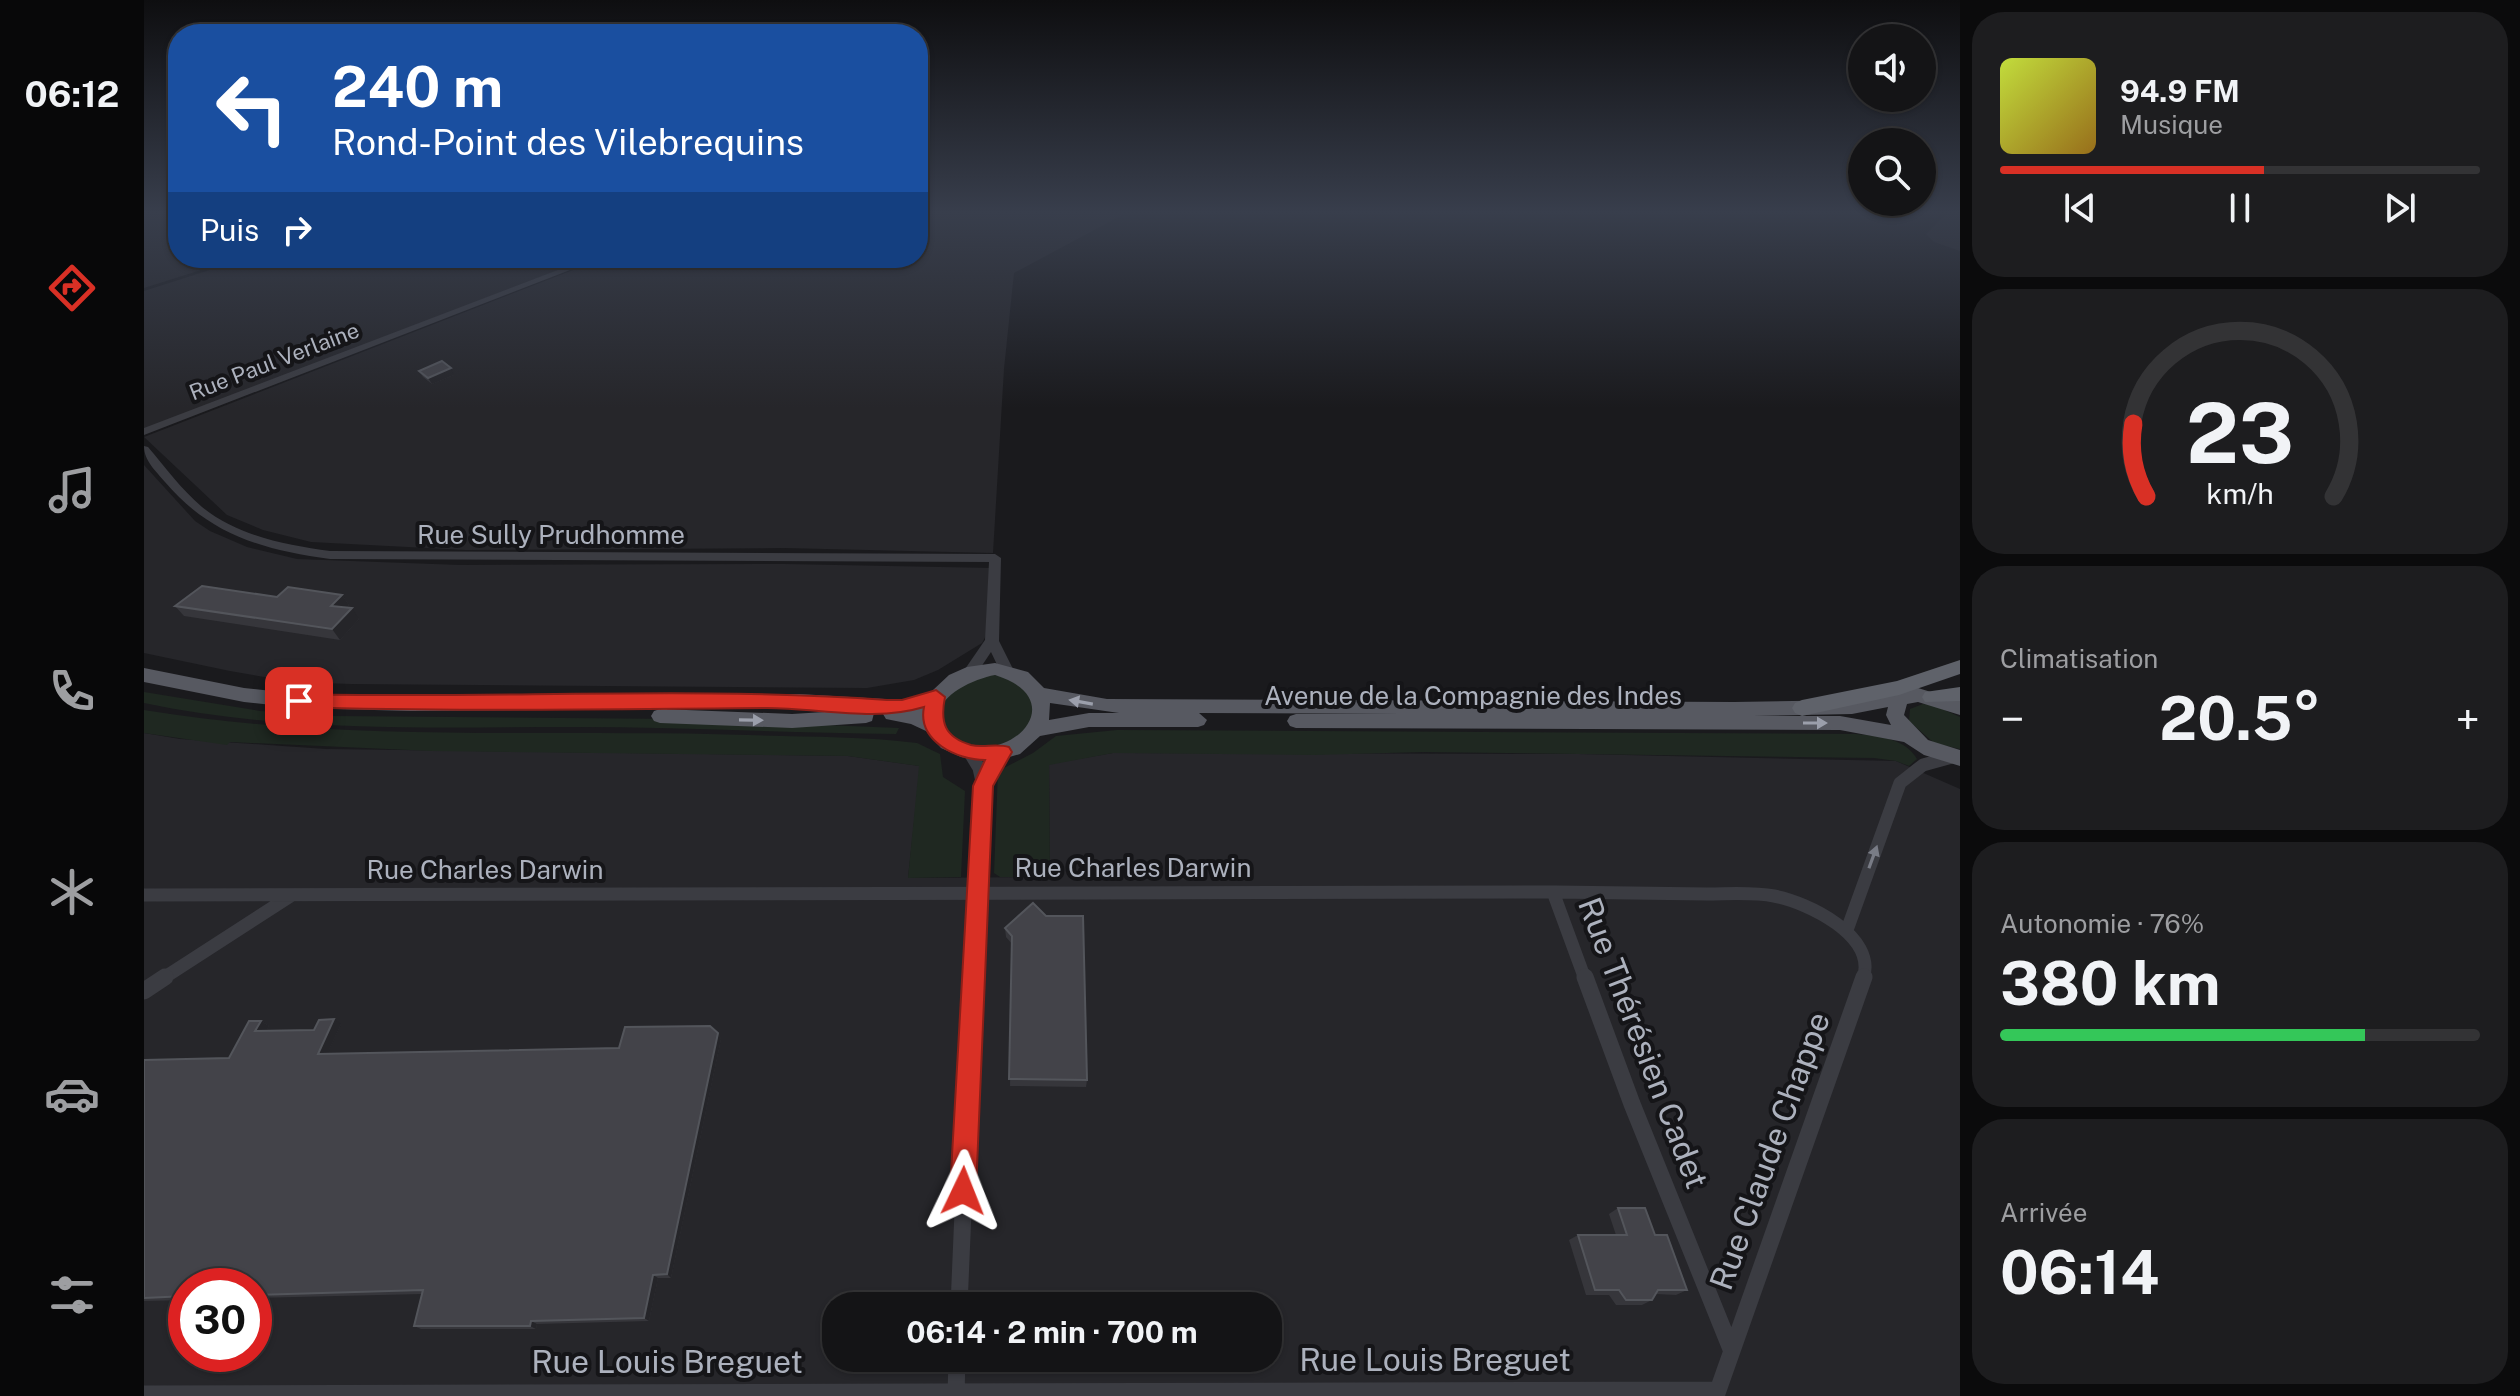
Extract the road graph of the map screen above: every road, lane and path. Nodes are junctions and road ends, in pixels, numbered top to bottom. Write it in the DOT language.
graph roads {
  1 [pos="547,277"];
  2 [pos="144,432"];
  3 [pos="144,449"];
  4 [pos="992,641"];
  5 [pos="1960,667"];
  6 [pos="1007,671"];
  7 [pos="970,672"];
  8 [pos="144,675"];
  9 [pos="144,683"];
  10 [pos="1040,694"];
  11 [pos="1960,694"];
  12 [pos="936,697"];
  13 [pos="1932,697"];
  14 [pos="1899,701"];
  15 [pos="1802,708"];
  16 [pos="1960,708"];
  17 [pos="934,727"];
  18 [pos="1038,729"];
  19 [pos="1908,735"];
  20 [pos="1002,752"];
  21 [pos="970,753"];
  22 [pos="1957,757"];
  23 [pos="983,786"];
  24 [pos="1553,892"];
  25 [pos="977,893"];
  26 [pos="144,895"];
  27 [pos="293,895"];
  28 [pos="1847,930"];
  29 [pos="144,991"];
  30 [pos="960,1292"];
  31 [pos="1731,1349"];
  32 [pos="957,1372"];
  33 [pos="956,1393"];
  34 [pos="1717,1393"];
  35 [pos="144,1394"];
  1 -- 2 [label="street, Rue Paul Verlaine"];
  3 -- 4 [label="street, Rue Sully Prudhomme"];
  4 -- 6 [label="street"];
  4 -- 7 [label="street"];
  5 -- 15 [label="highway"];
  6 -- 7 [label="main road"];
  6 -- 10 [label="main road"];
  7 -- 12 [label="main road"];
  8 -- 12 [label="main road"];
  9 -- 17 [label="main road, one-way"];
  15 -- 10 [label="main road, Avenue de la Compagnie des Indes, one-way"];
  10 -- 18 [label="main road"];
  11 -- 13 [label="highway"];
  12 -- 17 [label="main road"];
  13 -- 14 [label="main road, Avenue de la Compagnie des Indes"];
  13 -- 16 [label="main road, Avenue de la Compagnie des Indes"];
  14 -- 15 [label="main road, Avenue de la Compagnie des Indes"];
  14 -- 19 [label="main road"];
  17 -- 21 [label="main road"];
  18 -- 19 [label="main road, Avenue de la Compagnie des Indes, one-way"];
  18 -- 20 [label="main road"];
  19 -- 22 [label="main road, Avenue de la Compagnie des Indes"];
  20 -- 21 [label="main road"];
  20 -- 23 [label="street"];
  21 -- 23 [label="street"];
  28 -- 22 [label="street, one-way"];
  23 -- 25 [label="street"];
  24 -- 25 [label="street, Rue Charles Darwin"];
  24 -- 28 [label="street, Rue Charles Darwin"];
  24 -- 31 [label="street, Rue Thérésien Cadet"];
  25 -- 27 [label="street, Rue Charles Darwin"];
  25 -- 30 [label="street"];
  26 -- 27 [label="street, Rue Charles Darwin"];
  27 -- 29 [label="street"];
  28 -- 31 [label="street, Rue Claude Chappe"];
  31 -- 34 [label="street, Rue Claude Chappe"];
  32 -- 33 [label="street"];
  33 -- 34 [label="street, Rue Louis Breguet"];
  33 -- 35 [label="street, Rue Louis Breguet"];
}
